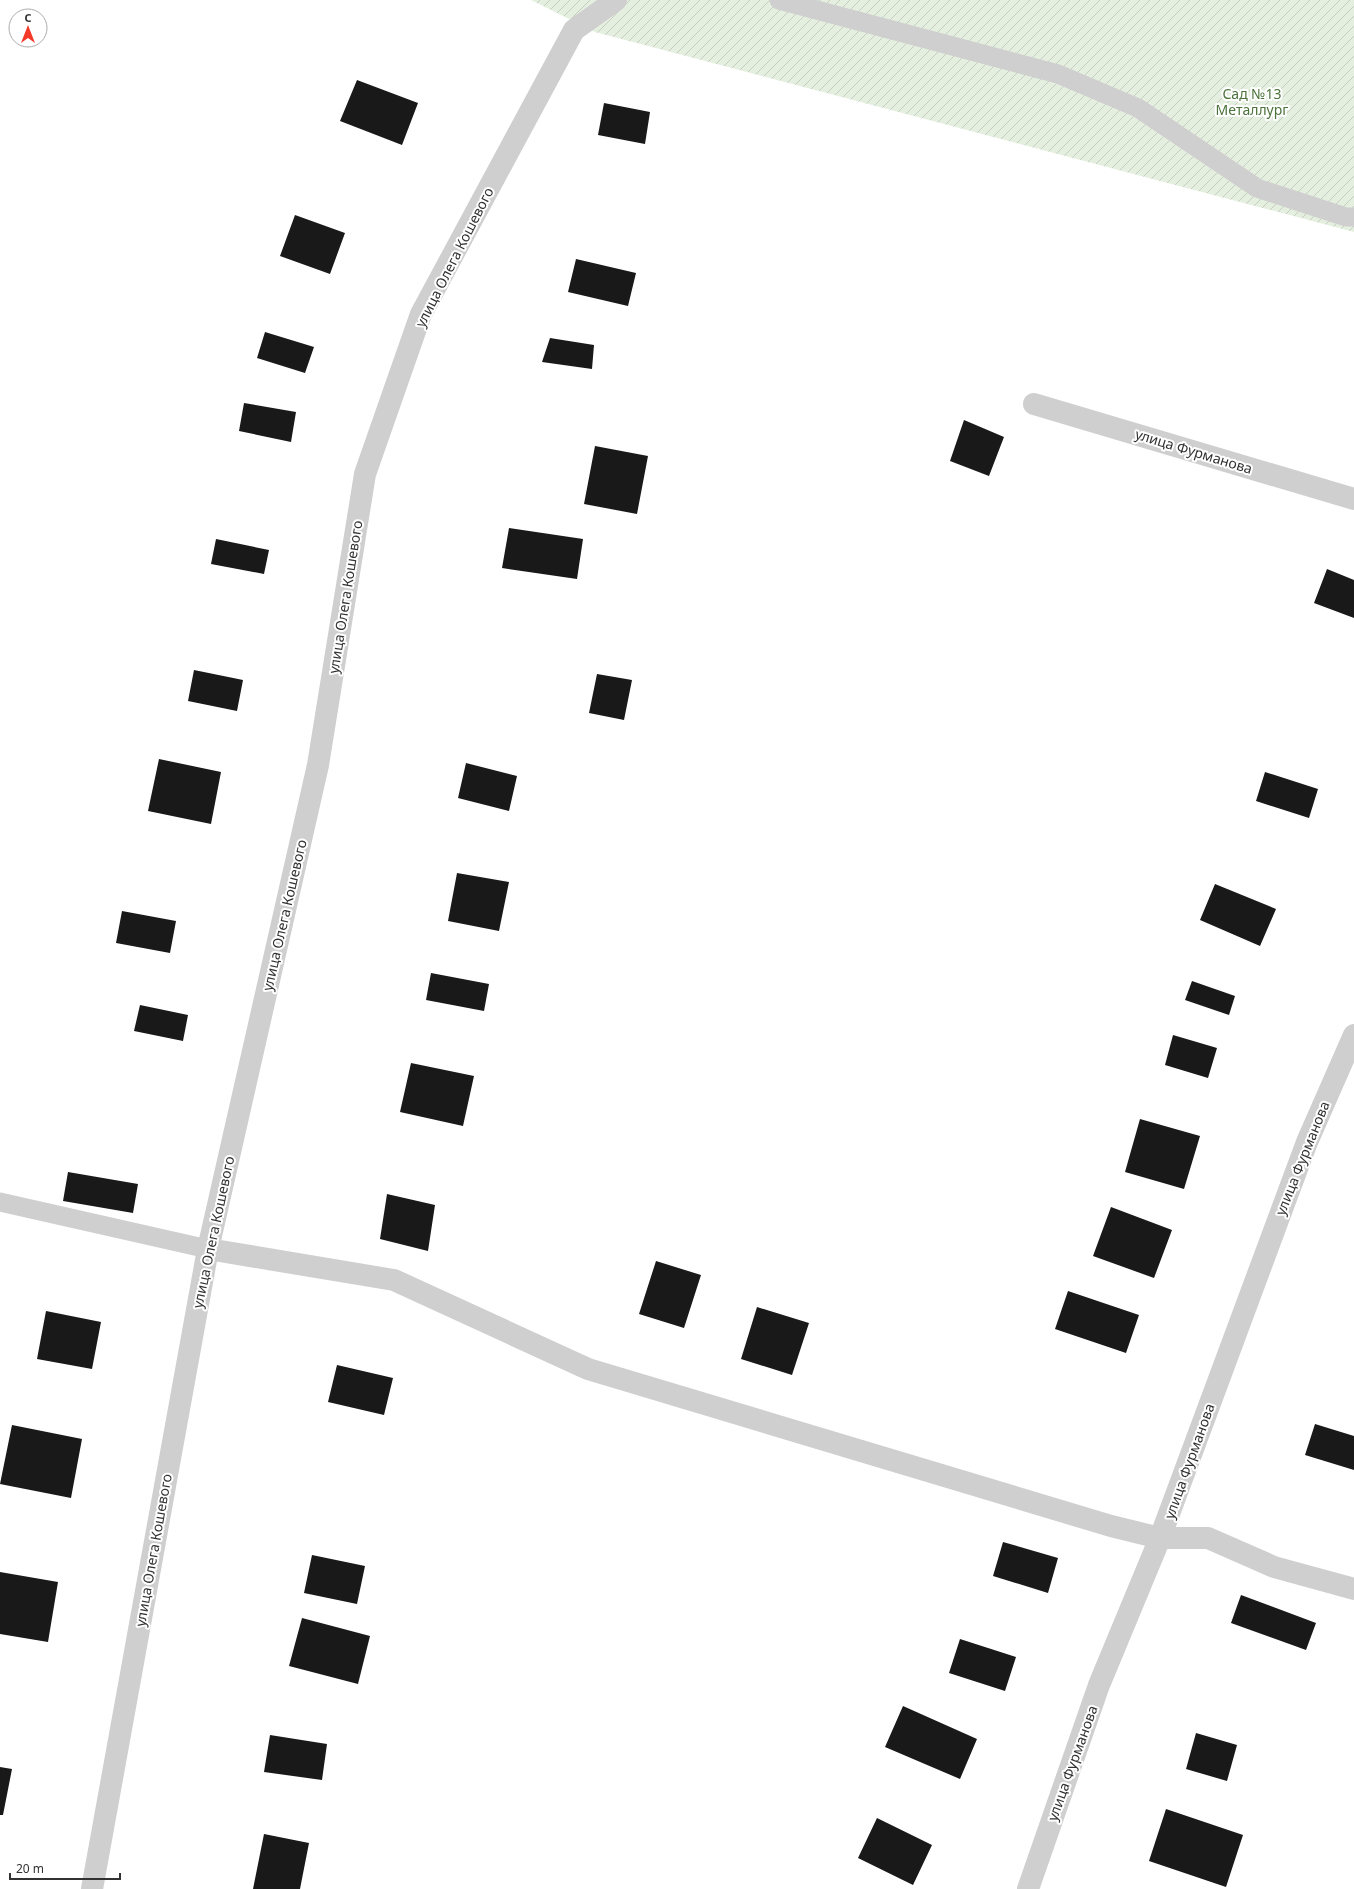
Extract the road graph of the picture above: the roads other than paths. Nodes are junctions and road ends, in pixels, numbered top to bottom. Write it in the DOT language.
graph roads {
  1 [pos="616,0"];
  2 [pos="780,0"];
  3 [pos="1354,217"];
  4 [pos="1034,404"];
  5 [pos="1354,499"];
  6 [pos="1354,1035"];
  7 [pos="0,1202"];
  8 [pos="208,1249"];
  9 [pos="1160,1538"];
  10 [pos="1354,1589"];
  11 [pos="92,1889"];
  12 [pos="1028,1889"];
  1 -- 8 [label="street, улица Олега Кошевого"];
  2 -- 3 [label="lane"];
  4 -- 5 [label="street, улица Фурманова"];
  6 -- 9 [label="street, улица Фурманова"];
  7 -- 8 [label="lane"];
  8 -- 9 [label="street"];
  8 -- 11 [label="street, улица Олега Кошевого"];
  9 -- 10 [label="street"];
  9 -- 12 [label="street, улица Фурманова"];
}
